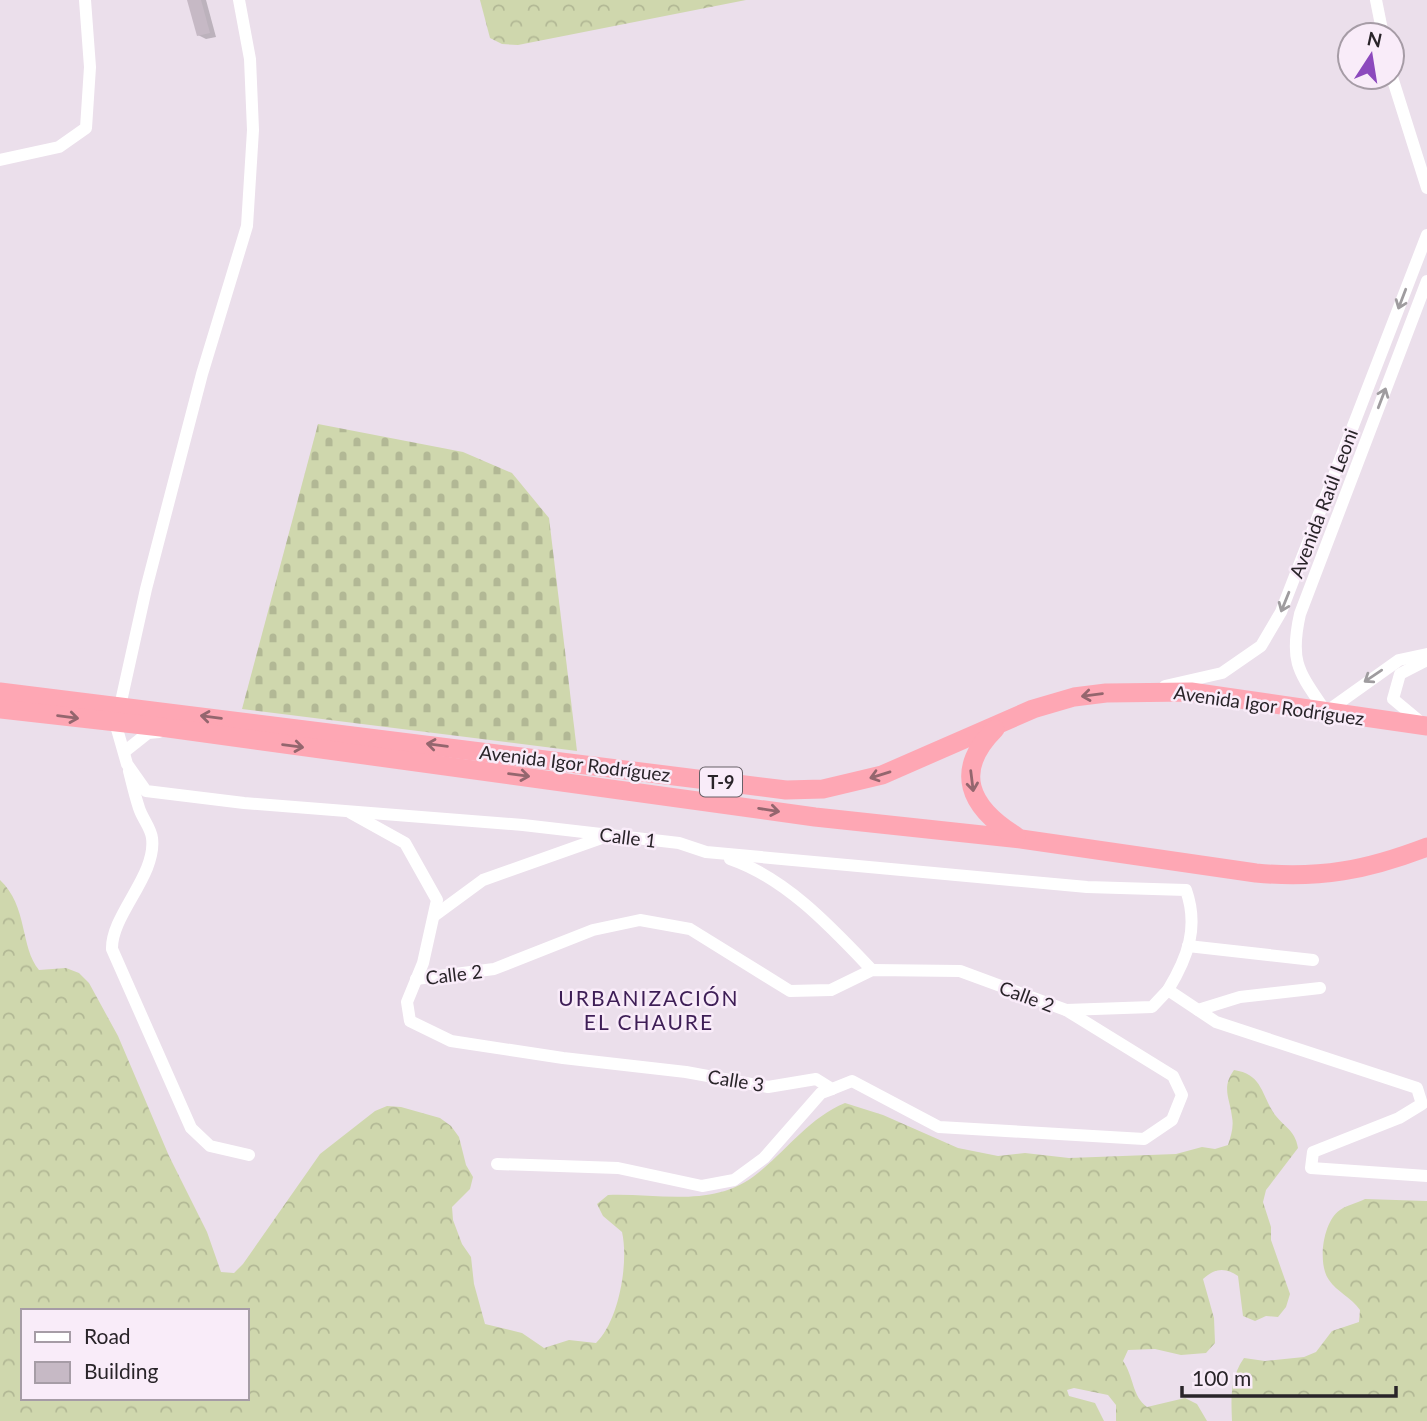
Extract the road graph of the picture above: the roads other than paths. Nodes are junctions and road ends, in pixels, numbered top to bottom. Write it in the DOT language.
graph roads {
  1 [pos="85,0"];
  2 [pos="239,0"];
  3 [pos="1376,0"];
  4 [pos="1380,21"];
  5 [pos="1396,91"];
  6 [pos="0,160"];
  7 [pos="1427,188"];
  8 [pos="1427,235"];
  9 [pos="1427,281"];
  10 [pos="1427,654"];
  11 [pos="1427,660"];
  12 [pos="1141,691"];
  13 [pos="0,692"];
  14 [pos="0,709"];
  15 [pos="1326,712"];
  16 [pos="118,714"];
  17 [pos="1000,723"];
  18 [pos="1427,726"];
  19 [pos="179,730"];
  20 [pos="126,758"];
  21 [pos="348,811"];
  22 [pos="610,835"];
  23 [pos="1021,839"];
  24 [pos="1427,841"];
  25 [pos="1427,847"];
  26 [pos="706,852"];
  27 [pos="1383,862"];
  28 [pos="434,916"];
  29 [pos="1188,946"];
  30 [pos="1313,960"];
  31 [pos="872,970"];
  32 [pos="416,979"];
  33 [pos="1320,988"];
  34 [pos="1168,990"];
  35 [pos="1066,1010"];
  36 [pos="1198,1010"];
  37 [pos="832,1089"];
  38 [pos="249,1155"];
  39 [pos="497,1164"];
  40 [pos="1427,1176"];
  1 -- 6 [label="street"];
  2 -- 16 [label="street"];
  3 -- 4 [label="street"];
  5 -- 7 [label="street"];
  8 -- 12 [label="street, Avenida Raúl Leoni, one-way"];
  15 -- 9 [label="street, Avenida Raúl Leoni, one-way"];
  10 -- 15 [label="street, one-way"];
  11 -- 18 [label="street"];
  12 -- 15 [label="highway, Avenida Igor Rodríguez / T-9"];
  12 -- 17 [label="highway, Avenida Igor Rodríguez / T-9, one-way"];
  13 -- 16 [label="highway, Avenida Igor Rodríguez / T-9"];
  14 -- 16 [label="highway, Avenida Igor Rodríguez / T-9, one-way"];
  15 -- 18 [label="highway, Avenida Igor Rodríguez / T-9"];
  17 -- 16 [label="highway, Avenida Igor Rodríguez / T-9, one-way"];
  16 -- 19 [label="highway, Avenida Igor Rodríguez / T-9"];
  16 -- 20 [label="street, Calle 1"];
  17 -- 23 [label="highway, T-9, one-way"];
  19 -- 20 [label="street"];
  19 -- 23 [label="highway, Avenida Igor Rodríguez / T-9, one-way"];
  20 -- 21 [label="street, Calle 1"];
  20 -- 38 [label="street"];
  21 -- 22 [label="street, Calle 1"];
  21 -- 28 [label="street"];
  22 -- 26 [label="street, Calle 1"];
  22 -- 28 [label="street"];
  23 -- 27 [label="highway, Avenida Igor Rodríguez / T-9"];
  24 -- 27 [label="highway, T-9"];
  25 -- 27 [label="highway, Avenida Igor Rodríguez / T-9"];
  26 -- 29 [label="street, Calle 1"];
  26 -- 31 [label="street"];
  28 -- 32 [label="street"];
  29 -- 30 [label="street"];
  29 -- 34 [label="street"];
  31 -- 32 [label="street, Calle 2"];
  31 -- 35 [label="street, Calle 2"];
  32 -- 37 [label="street, Calle 3"];
  33 -- 36 [label="street"];
  34 -- 35 [label="street, Calle 2"];
  34 -- 36 [label="street"];
  35 -- 37 [label="street, Calle 3"];
  36 -- 40 [label="street"];
  37 -- 39 [label="street"];
}
